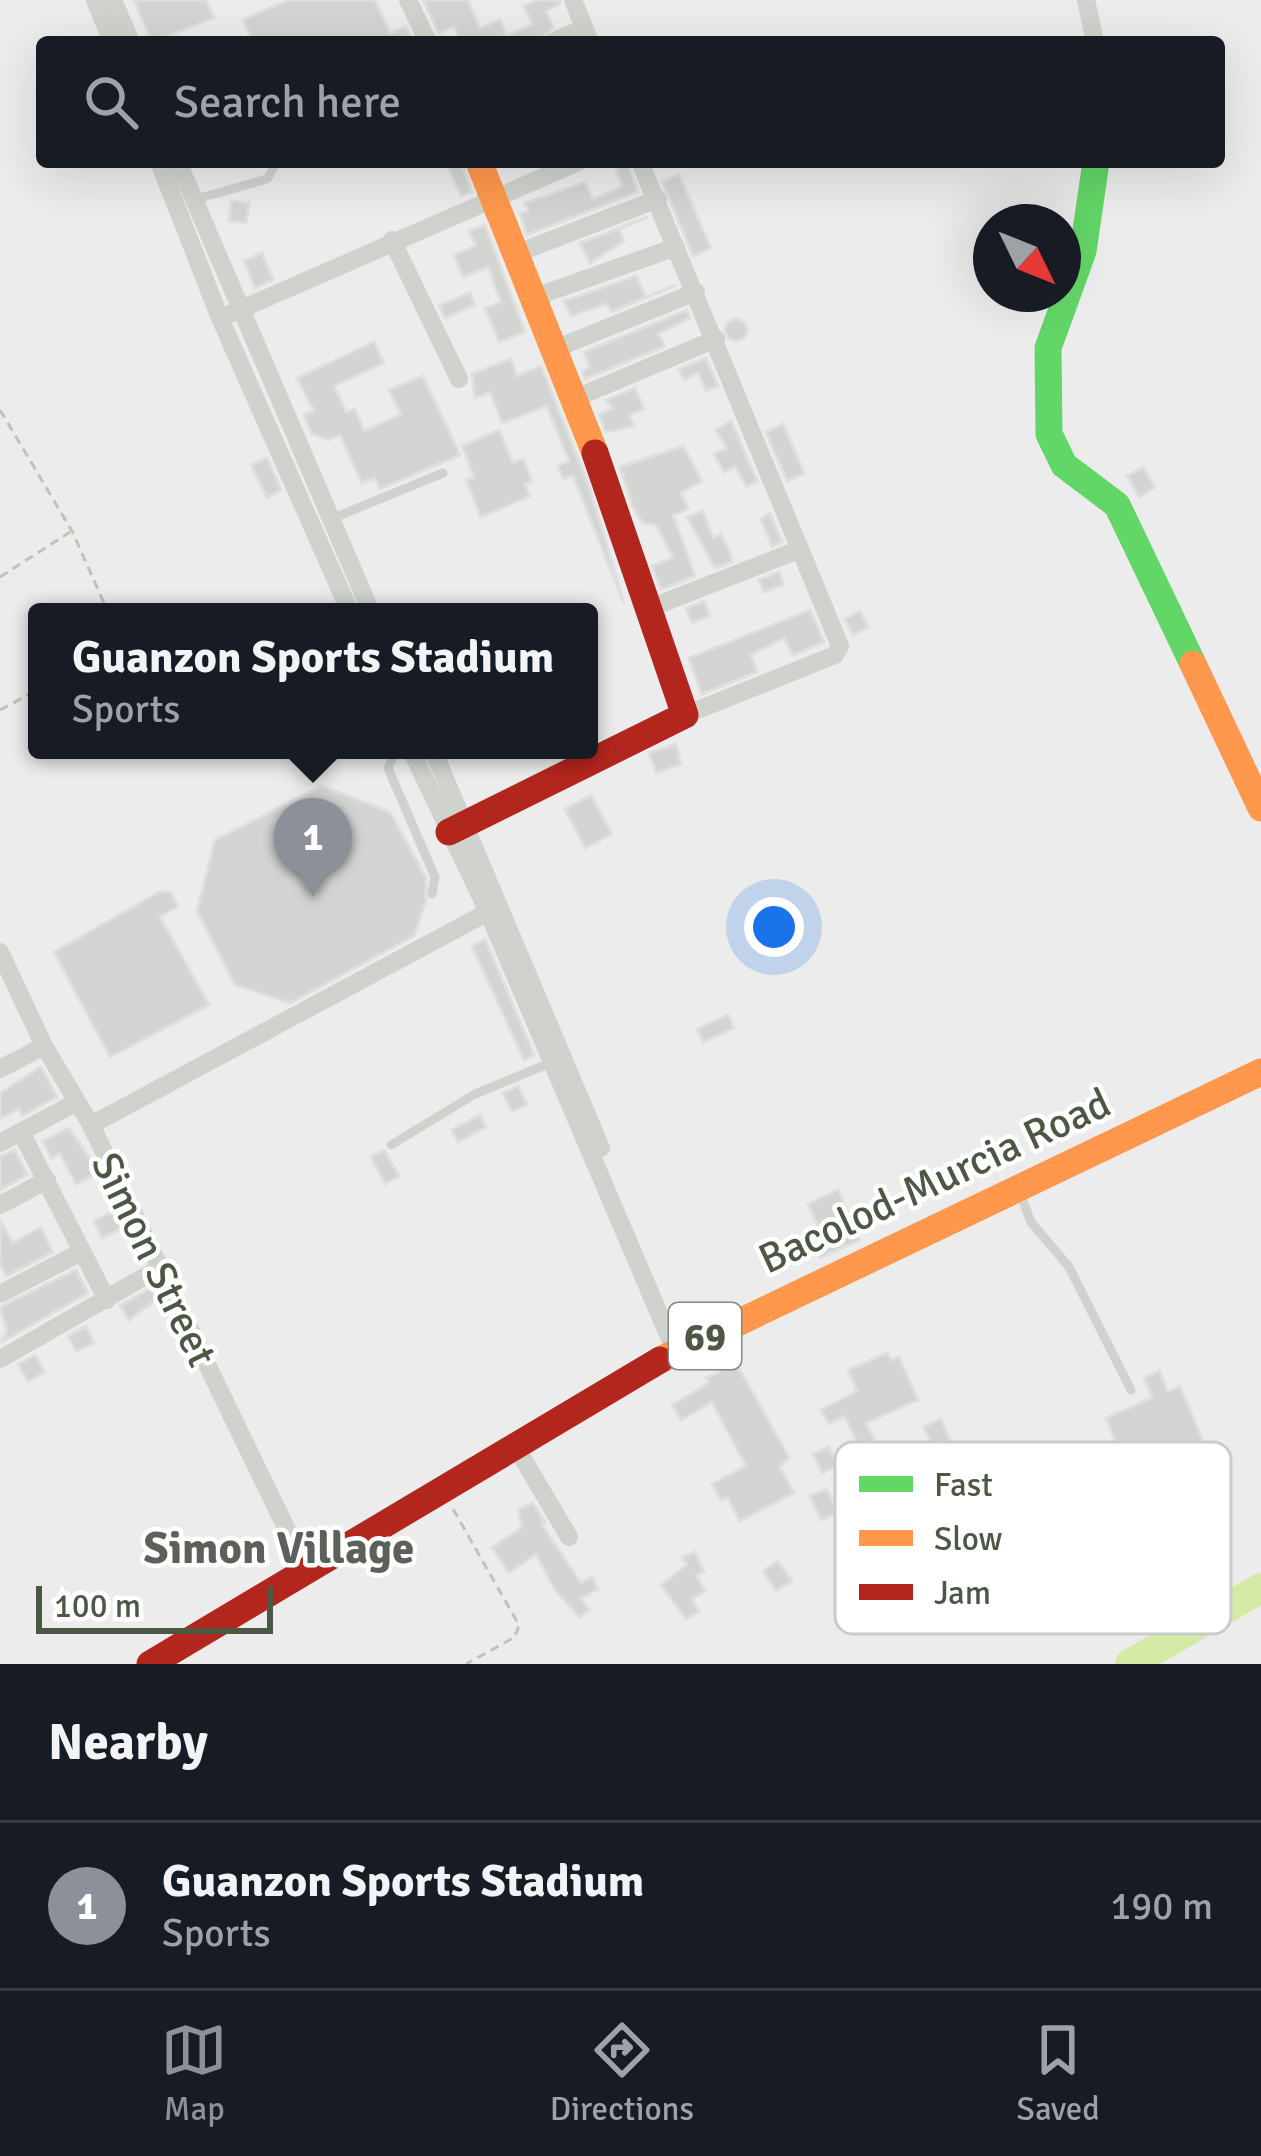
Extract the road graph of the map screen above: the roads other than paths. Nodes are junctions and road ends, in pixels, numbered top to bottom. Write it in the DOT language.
graph roads {
  1 [pos="94,0"];
  2 [pos="113,0"];
  3 [pos="409,0"];
  4 [pos="573,0"];
  5 [pos="1086,0"];
  6 [pos="587,35"];
  7 [pos="109,36"];
  8 [pos="128,36"];
  9 [pos="425,36"];
  10 [pos="1094,36"];
  11 [pos="160,168"];
  12 [pos="180,168"];
  13 [pos="273,168"];
  14 [pos="481,168"];
  15 [pos="563,168"];
  16 [pos="643,168"];
  17 [pos="1095,168"];
  18 [pos="492,197"];
  19 [pos="193,200"];
  20 [pos="658,200"];
  21 [pos="392,240"];
  22 [pos="676,248"];
  23 [pos="515,254"];
  24 [pos="696,292"];
  25 [pos="532,298"];
  26 [pos="241,309"];
  27 [pos="220,318"];
  28 [pos="716,339"];
  29 [pos="552,350"];
  30 [pos="460,379"];
  31 [pos="573,399"];
  32 [pos="443,473"];
  33 [pos="331,519"];
  34 [pos="798,550"];
  35 [pos="346,603"];
  36 [pos="367,603"];
  37 [pos="645,610"];
  38 [pos="686,715"];
  39 [pos="598,758"];
  40 [pos="392,759"];
  41 [pos="417,759"];
  42 [pos="436,759"];
  43 [pos="596,759"];
  44 [pos="1261,808"];
  45 [pos="458,826"];
  46 [pos="432,894"];
  47 [pos="488,912"];
  48 [pos="0,952"];
  49 [pos="8,990"];
  50 [pos="44,1046"];
  51 [pos="550,1063"];
  52 [pos="0,1069"];
  53 [pos="1261,1072"];
  54 [pos="566,1079"];
  55 [pos="75,1103"];
  56 [pos="91,1125"];
  57 [pos="21,1132"];
  58 [pos="0,1143"];
  59 [pos="391,1145"];
  60 [pos="47,1180"];
  61 [pos="1017,1186"];
  62 [pos="0,1205"];
  63 [pos="81,1252"];
  64 [pos="158,1268"];
  65 [pos="0,1294"];
  66 [pos="106,1300"];
  67 [pos="680,1348"];
  68 [pos="0,1359"];
  69 [pos="1131,1390"];
  70 [pos="514,1445"];
  71 [pos="569,1537"];
  72 [pos="305,1569"];
  73 [pos="150,1664"];
  1 -- 7 [label="street"];
  2 -- 8 [label="street"];
  3 -- 9 [label="street"];
  4 -- 6 [label="street"];
  5 -- 10 [label="street"];
  11 -- 27 [label="street"];
  12 -- 19 [label="street"];
  13 -- 19 [label="lane"];
  14 -- 18 [label="street"];
  15 -- 18 [label="street"];
  16 -- 20 [label="street"];
  17 -- 44 [label="street"];
  18 -- 21 [label="street"];
  18 -- 23 [label="street"];
  19 -- 26 [label="street"];
  20 -- 22 [label="street"];
  20 -- 23 [label="street"];
  21 -- 26 [label="street"];
  21 -- 30 [label="street"];
  22 -- 24 [label="street"];
  22 -- 25 [label="street"];
  23 -- 25 [label="street"];
  24 -- 28 [label="street"];
  24 -- 29 [label="street"];
  25 -- 29 [label="street"];
  26 -- 27 [label="street"];
  26 -- 33 [label="street"];
  27 -- 35 [label="street"];
  28 -- 31 [label="street"];
  28 -- 34 [label="street"];
  29 -- 31 [label="street"];
  31 -- 37 [label="street"];
  32 -- 33 [label="lane"];
  33 -- 36 [label="street"];
  34 -- 37 [label="street"];
  34 -- 38 [label="street"];
  37 -- 38 [label="street"];
  38 -- 39 [label="street"];
  40 -- 46 [label="lane"];
  41 -- 45 [label="street"];
  42 -- 45 [label="street"];
  43 -- 45 [label="street"];
  45 -- 47 [label="street"];
  45 -- 54 [label="street"];
  47 -- 51 [label="street"];
  47 -- 56 [label="street"];
  48 -- 49 [label="street, Simon Street"];
  49 -- 50 [label="street, Simon Street"];
  50 -- 52 [label="street"];
  50 -- 55 [label="street, Simon Street"];
  51 -- 54 [label="street"];
  51 -- 59 [label="lane"];
  53 -- 61 [label="street, Bacolod-Murcia Road / 69"];
  54 -- 67 [label="street"];
  55 -- 56 [label="street, Simon Street"];
  55 -- 57 [label="street"];
  56 -- 64 [label="street, Simon Street"];
  57 -- 58 [label="street"];
  57 -- 60 [label="street"];
  60 -- 62 [label="street"];
  60 -- 63 [label="street"];
  61 -- 67 [label="street, Bacolod-Murcia Road / 69"];
  61 -- 69 [label="lane"];
  63 -- 65 [label="street"];
  63 -- 66 [label="street"];
  64 -- 66 [label="street"];
  64 -- 72 [label="street, Simon Street"];
  66 -- 68 [label="street"];
  67 -- 70 [label="street, Bacolod-Murcia Road / 69"];
  70 -- 71 [label="street"];
  70 -- 72 [label="street, Bacolod-Murcia Road / 69"];
  72 -- 73 [label="street, Bacolod-Murcia Road / 69"];
}
